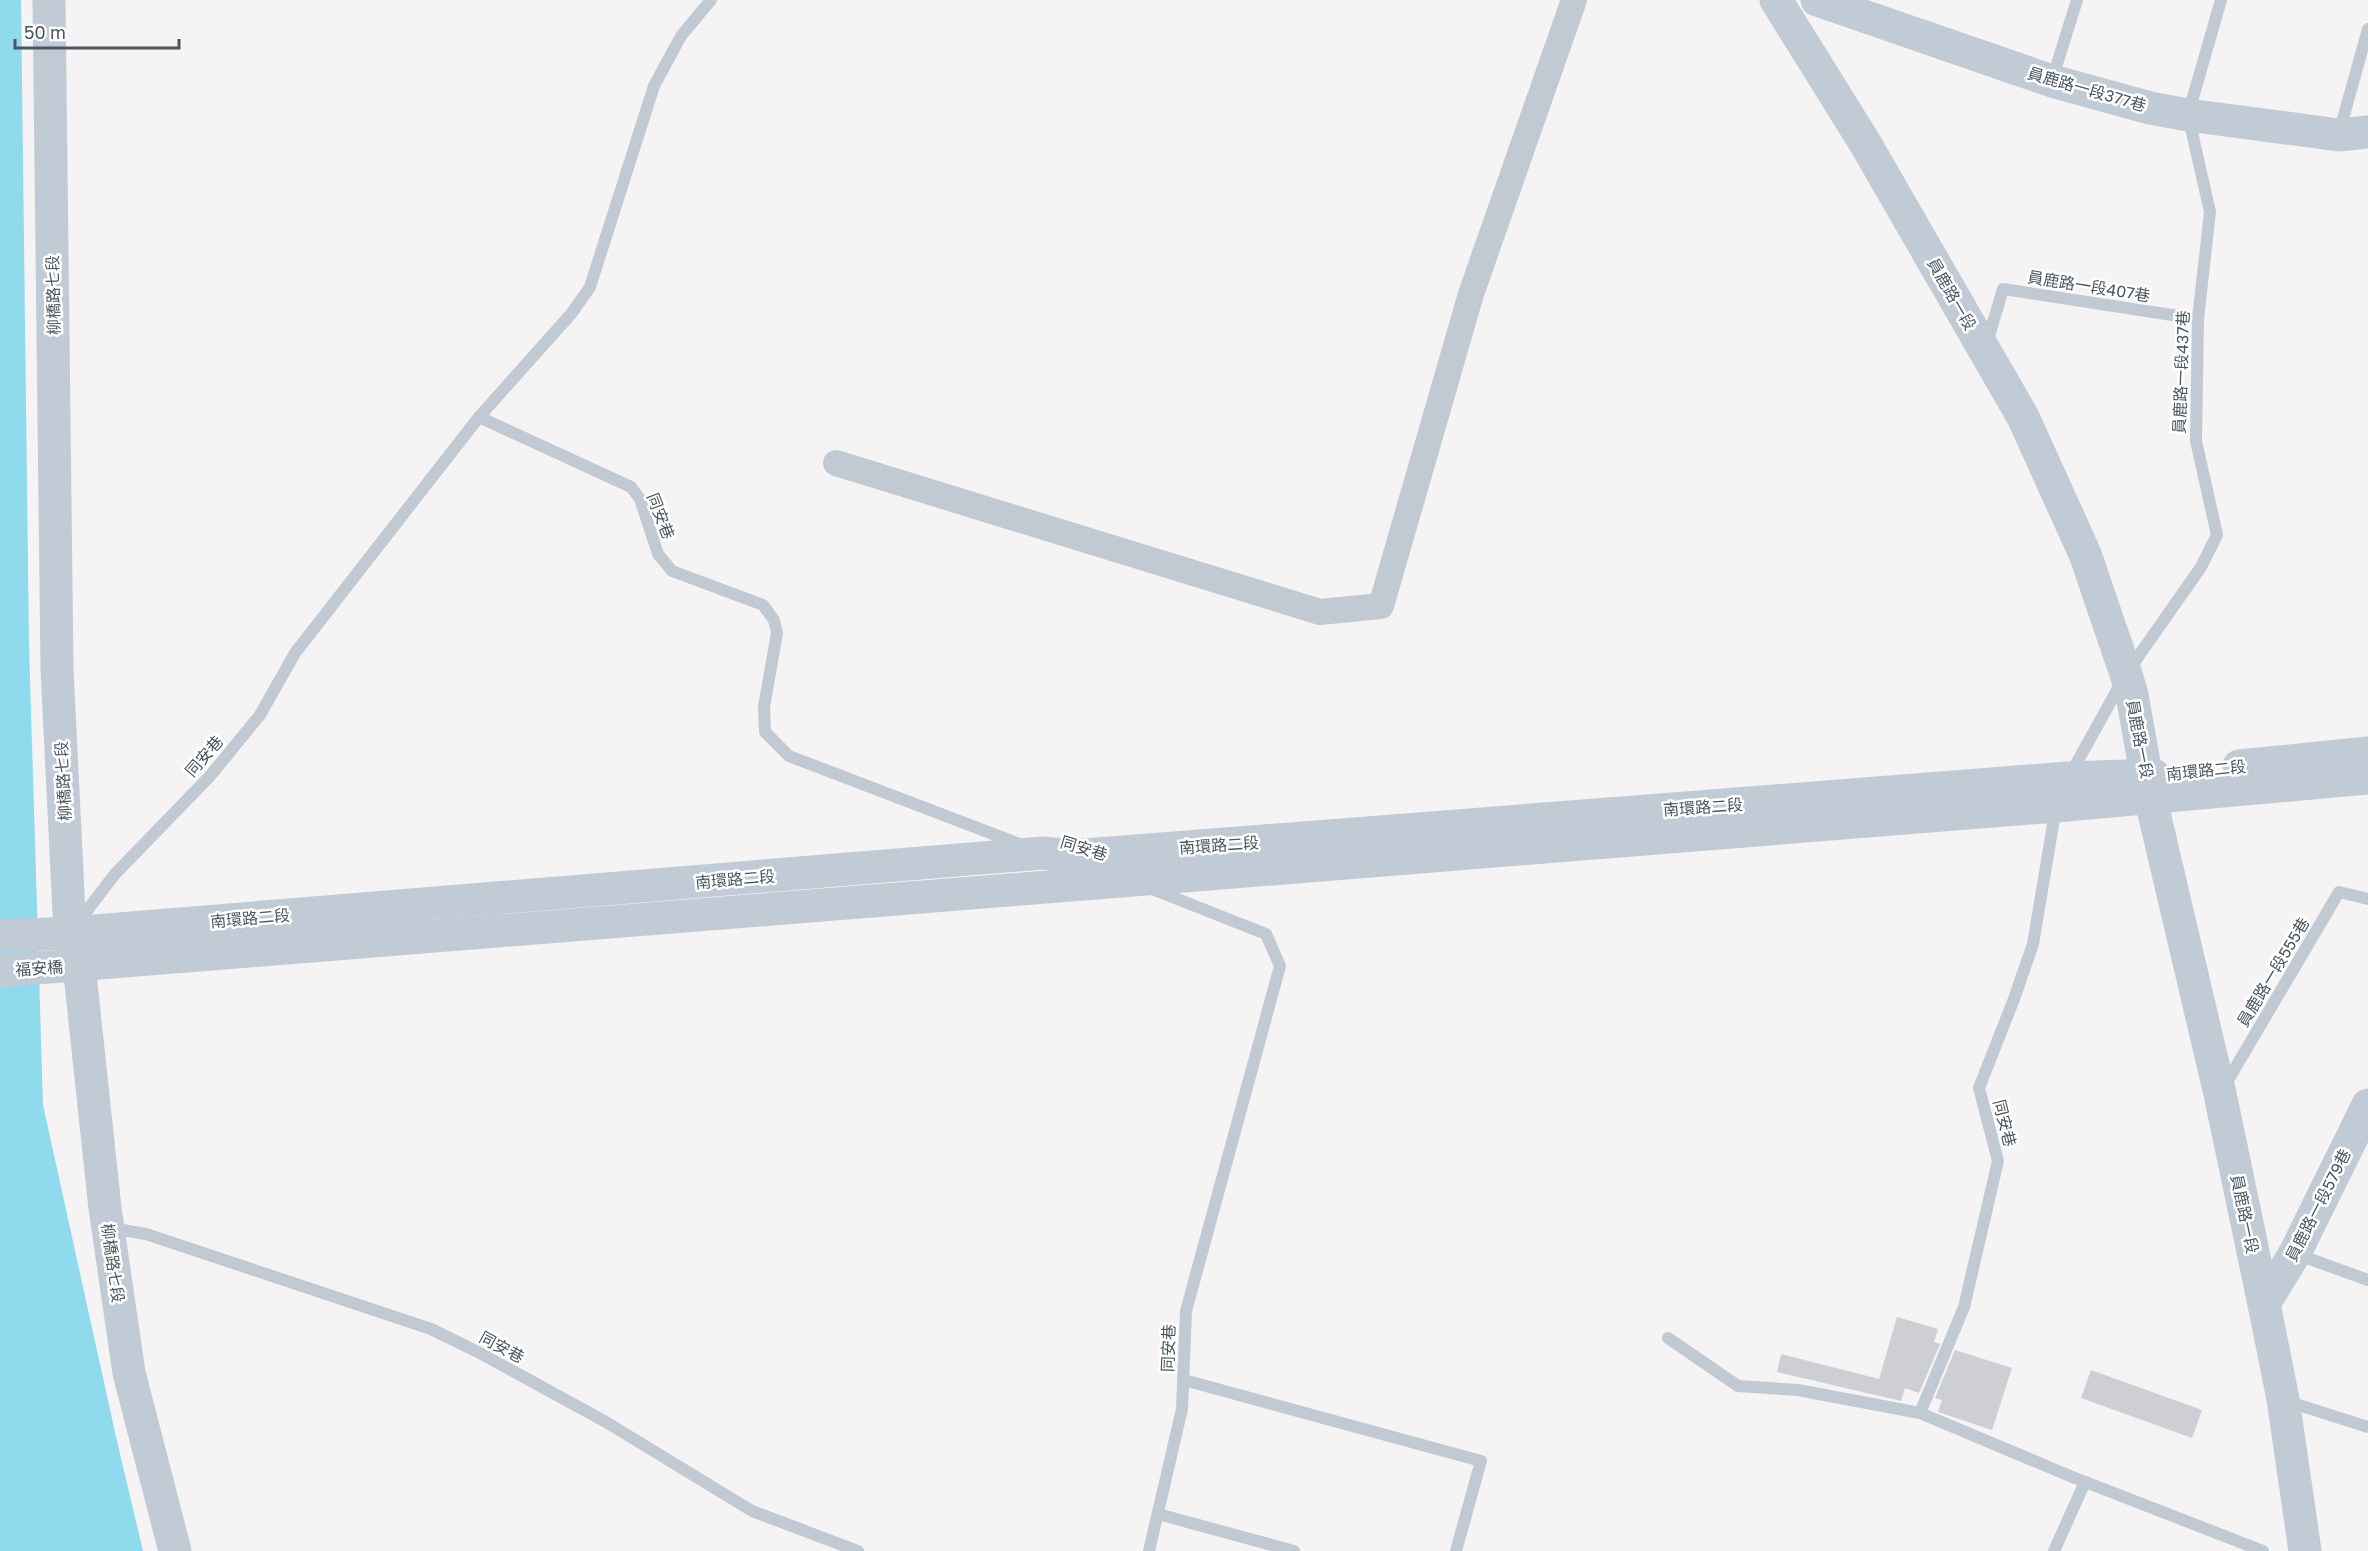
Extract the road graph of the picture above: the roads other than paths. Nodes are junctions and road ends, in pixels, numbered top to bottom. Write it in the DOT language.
graph roads {
  1 [pos="49,0"];
  2 [pos="711,0"];
  3 [pos="1574,0"];
  4 [pos="1776,0"];
  5 [pos="1817,0"];
  6 [pos="2077,0"];
  7 [pos="2221,0"];
  8 [pos="2368,29"];
  9 [pos="2052,81"];
  10 [pos="2188,115"];
  11 [pos="2354,133"];
  12 [pos="2198,319"];
  13 [pos="1985,351"];
  14 [pos="478,417"];
  15 [pos="836,463"];
  16 [pos="2126,675"];
  17 [pos="2368,753"];
  18 [pos="2368,778"];
  19 [pos="2149,786"];
  20 [pos="2062,792"];
  21 [pos="1043,853"];
  22 [pos="1129,880"];
  23 [pos="2368,899"];
  24 [pos="59,934"];
  25 [pos="0,936"];
  26 [pos="64,966"];
  27 [pos="0,970"];
  28 [pos="2220,1094"];
  29 [pos="2368,1105"];
  30 [pos="108,1228"];
  31 [pos="2295,1254"];
  32 [pos="2368,1280"];
  33 [pos="2264,1304"];
  34 [pos="1668,1338"];
  35 [pos="1184,1380"];
  36 [pos="2283,1399"];
  37 [pos="1920,1413"];
  38 [pos="2368,1427"];
  39 [pos="2085,1482"];
  40 [pos="1158,1514"];
  41 [pos="175,1551"];
  42 [pos="858,1551"];
  43 [pos="1149,1551"];
  44 [pos="1294,1551"];
  45 [pos="1456,1551"];
  46 [pos="2054,1551"];
  47 [pos="2264,1551"];
  48 [pos="2305,1551"];
  1 -- 24 [label="street, 柳橋路七段"];
  2 -- 14 [label="lane, 同安巷"];
  3 -- 15 [label="street"];
  4 -- 13 [label="street, 員鹿路一段"];
  5 -- 9 [label="street, 員鹿路一段377巷"];
  6 -- 9 [label="lane"];
  7 -- 10 [label="lane"];
  8 -- 11 [label="lane"];
  9 -- 10 [label="street, 員鹿路一段377巷"];
  10 -- 11 [label="street, 員鹿路一段377巷"];
  10 -- 12 [label="lane, 員鹿路一段437巷"];
  12 -- 13 [label="lane, 員鹿路一段407巷"];
  12 -- 16 [label="lane, 員鹿路一段437巷"];
  13 -- 16 [label="street, 員鹿路一段"];
  14 -- 21 [label="lane, 同安巷"];
  14 -- 24 [label="lane, 同安巷"];
  16 -- 19 [label="street, 員鹿路一段"];
  16 -- 20 [label="lane, 員鹿路一段437巷"];
  17 -- 19 [label="street, 南環路二段"];
  18 -- 19 [label="street, 南環路二段"];
  19 -- 20 [label="street, 南環路二段"];
  19 -- 28 [label="street, 員鹿路一段"];
  20 -- 21 [label="street, 南環路二段"];
  20 -- 22 [label="street, 南環路二段"];
  20 -- 37 [label="lane, 同安巷"];
  21 -- 22 [label="lane, 同安巷"];
  21 -- 24 [label="street, 南環路二段"];
  22 -- 26 [label="street, 南環路二段"];
  22 -- 35 [label="lane, 同安巷"];
  23 -- 28 [label="lane, 員鹿路一段555巷"];
  24 -- 25 [label="street, 福安橋"];
  24 -- 26 [label="street, 柳橋路七段"];
  26 -- 27 [label="street, 福安橋"];
  26 -- 30 [label="street, 柳橋路七段"];
  28 -- 33 [label="street, 員鹿路一段"];
  29 -- 31 [label="street, 員鹿路一段579巷"];
  30 -- 41 [label="street, 柳橋路七段"];
  30 -- 42 [label="lane, 同安巷"];
  31 -- 32 [label="lane"];
  31 -- 33 [label="street, 員鹿路一段579巷"];
  33 -- 36 [label="street, 員鹿路一段"];
  34 -- 37 [label="lane"];
  35 -- 40 [label="lane, 同安巷"];
  35 -- 45 [label="lane"];
  36 -- 38 [label="lane"];
  36 -- 48 [label="street, 員鹿路一段"];
  37 -- 39 [label="lane"];
  39 -- 46 [label="lane"];
  39 -- 47 [label="lane"];
  40 -- 43 [label="lane, 同安巷"];
  40 -- 44 [label="lane"];
}
